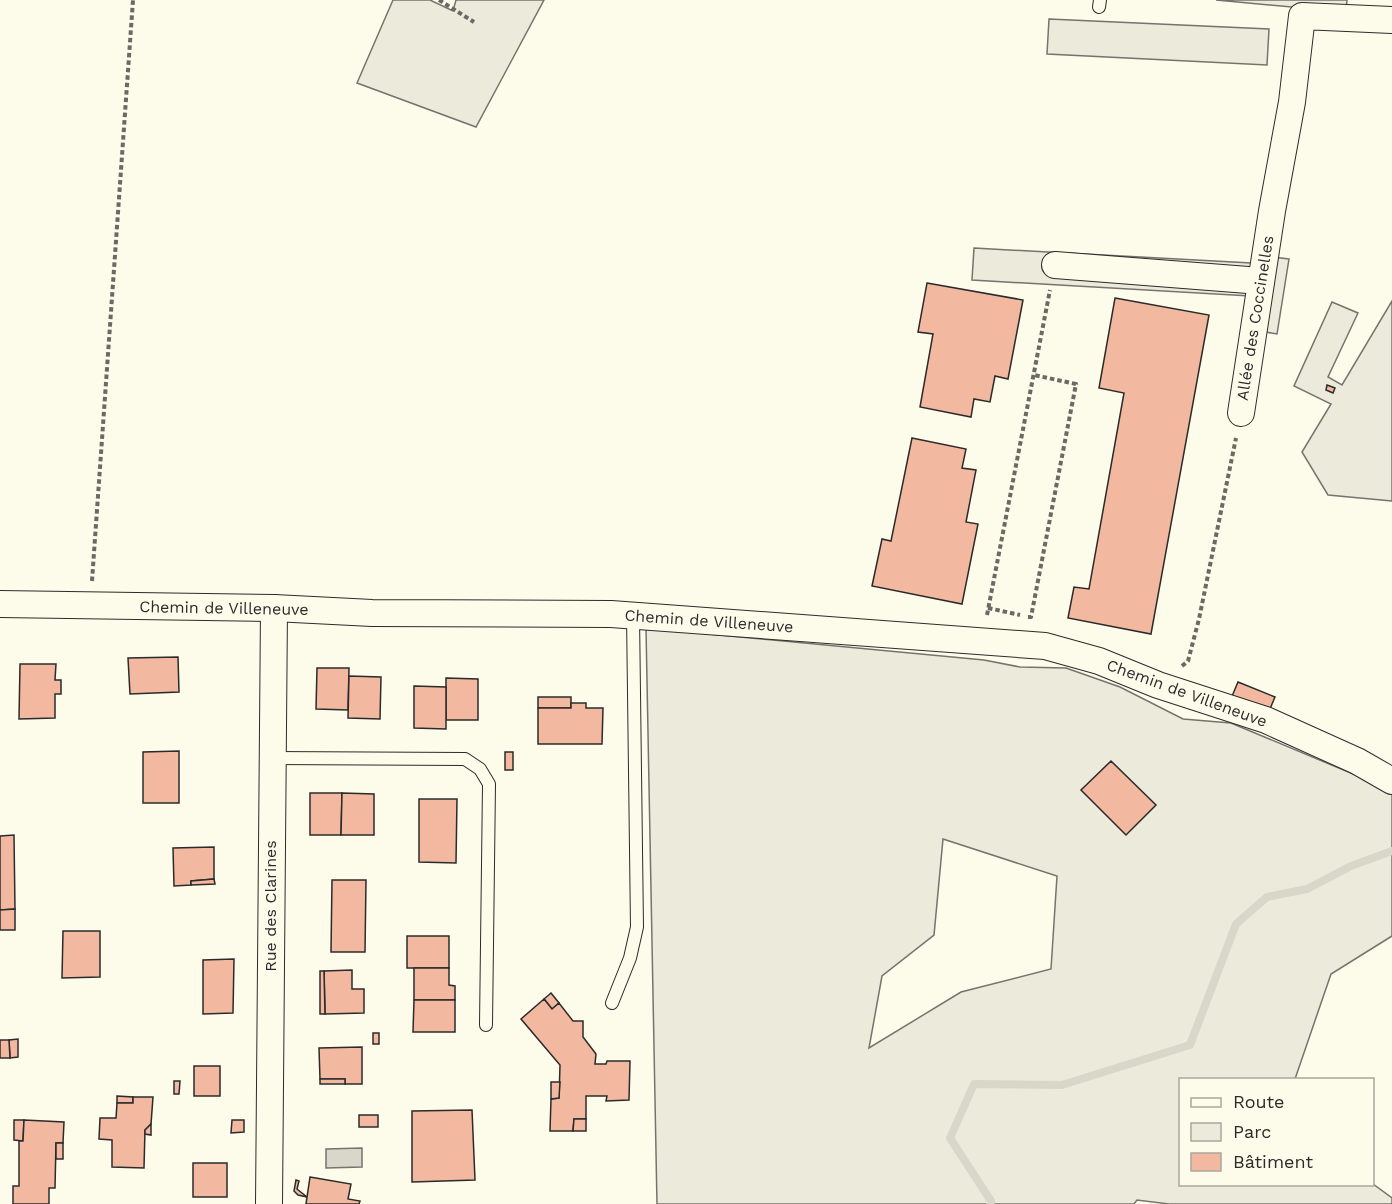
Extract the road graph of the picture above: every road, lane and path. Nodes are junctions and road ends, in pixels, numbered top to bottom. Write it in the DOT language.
graph roads {
  1 [pos="133,0"];
  2 [pos="439,0"];
  3 [pos="1392,20"];
  4 [pos="474,22"];
  5 [pos="1055,265"];
  6 [pos="1261,281"];
  7 [pos="1034,375"];
  8 [pos="1241,413"];
  9 [pos="0,604"];
  10 [pos="90,605"];
  11 [pos="273,608"];
  12 [pos="988,608"];
  13 [pos="633,615"];
  14 [pos="986,620"];
  15 [pos="1158,685"];
  16 [pos="271,758"];
  17 [pos="1392,781"];
  18 [pos="612,1003"];
  19 [pos="486,1025"];
  20 [pos="269,1204"];
  1 -- 10 [label="path"];
  2 -- 4 [label="path"];
  3 -- 6 [label="street, Allée des Coccinelles"];
  5 -- 6 [label="street"];
  5 -- 7 [label="path"];
  6 -- 8 [label="street, Allée des Coccinelles"];
  7 -- 12 [label="path"];
  7 -- 12 [label="path"];
  8 -- 15 [label="path, Allée des Coccinelles"];
  9 -- 10 [label="street, Chemin de Villeneuve"];
  10 -- 11 [label="street, Chemin de Villeneuve"];
  11 -- 13 [label="street, Chemin de Villeneuve"];
  11 -- 16 [label="street, Rue des Clarines"];
  12 -- 14 [label="path"];
  13 -- 15 [label="street, Chemin de Villeneuve"];
  13 -- 18 [label="lane"];
  15 -- 17 [label="street, Chemin de Villeneuve"];
  16 -- 19 [label="lane"];
  16 -- 20 [label="street, Rue des Clarines"];
}
